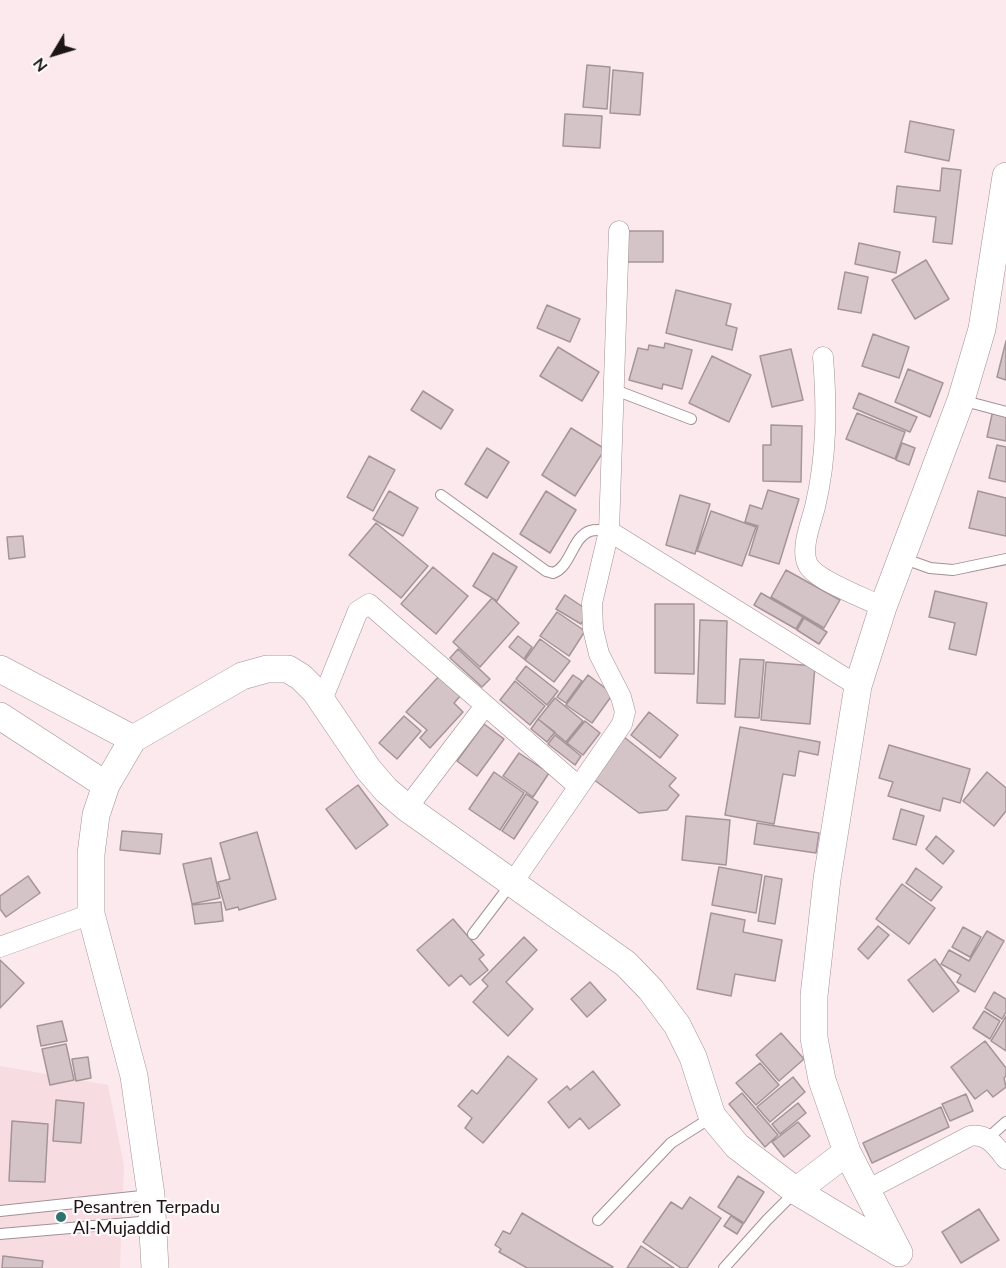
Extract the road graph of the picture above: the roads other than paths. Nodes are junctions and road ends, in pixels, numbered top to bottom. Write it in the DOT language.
graph roads {
  1 [pos="1006,176"];
  2 [pos="1003,226"];
  3 [pos="619,231"];
  4 [pos="823,357"];
  5 [pos="615,390"];
  6 [pos="961,400"];
  7 [pos="1006,412"];
  8 [pos="691,419"];
  9 [pos="441,495"];
  10 [pos="609,531"];
  11 [pos="902,558"];
  12 [pos="1006,559"];
  13 [pos="883,607"];
  14 [pos="0,669"];
  15 [pos="858,686"];
  16 [pos="322,700"];
  17 [pos="485,706"];
  18 [pos="0,716"];
  19 [pos="133,739"];
  20 [pos="106,786"];
  21 [pos="578,786"];
  22 [pos="406,808"];
  23 [pos="513,882"];
  24 [pos="92,914"];
  25 [pos="473,934"];
  26 [pos="0,947"];
  27 [pos="712,1116"];
  28 [pos="1006,1122"];
  29 [pos="988,1138"];
  30 [pos="847,1152"];
  31 [pos="1006,1159"];
  32 [pos="867,1190"];
  33 [pos="796,1191"];
  34 [pos="152,1208"];
  35 [pos="0,1211"];
  36 [pos="598,1220"];
  37 [pos="0,1234"];
  38 [pos="903,1261"];
  39 [pos="155,1268"];
  40 [pos="724,1268"];
  1 -- 2 [label="street"];
  2 -- 6 [label="street"];
  3 -- 5 [label="street"];
  4 -- 13 [label="street"];
  5 -- 8 [label="lane"];
  5 -- 10 [label="street"];
  6 -- 7 [label="lane"];
  6 -- 11 [label="street"];
  9 -- 10 [label="lane"];
  10 -- 15 [label="street"];
  10 -- 21 [label="street"];
  11 -- 12 [label="lane"];
  11 -- 13 [label="street"];
  13 -- 15 [label="street"];
  14 -- 19 [label="street"];
  15 -- 30 [label="street"];
  16 -- 17 [label="street"];
  16 -- 19 [label="street"];
  16 -- 22 [label="street"];
  17 -- 21 [label="street"];
  17 -- 22 [label="street"];
  18 -- 20 [label="street"];
  19 -- 20 [label="street"];
  20 -- 24 [label="street"];
  21 -- 23 [label="street"];
  22 -- 23 [label="street"];
  23 -- 25 [label="lane"];
  23 -- 27 [label="street"];
  24 -- 26 [label="street"];
  24 -- 34 [label="street"];
  27 -- 33 [label="street"];
  27 -- 36 [label="lane"];
  28 -- 29 [label="lane"];
  29 -- 31 [label="street"];
  29 -- 32 [label="street"];
  30 -- 32 [label="street"];
  30 -- 33 [label="street"];
  32 -- 38 [label="street"];
  33 -- 38 [label="street"];
  33 -- 40 [label="lane"];
  34 -- 35 [label="lane"];
  34 -- 37 [label="lane"];
  34 -- 39 [label="street"];
}
